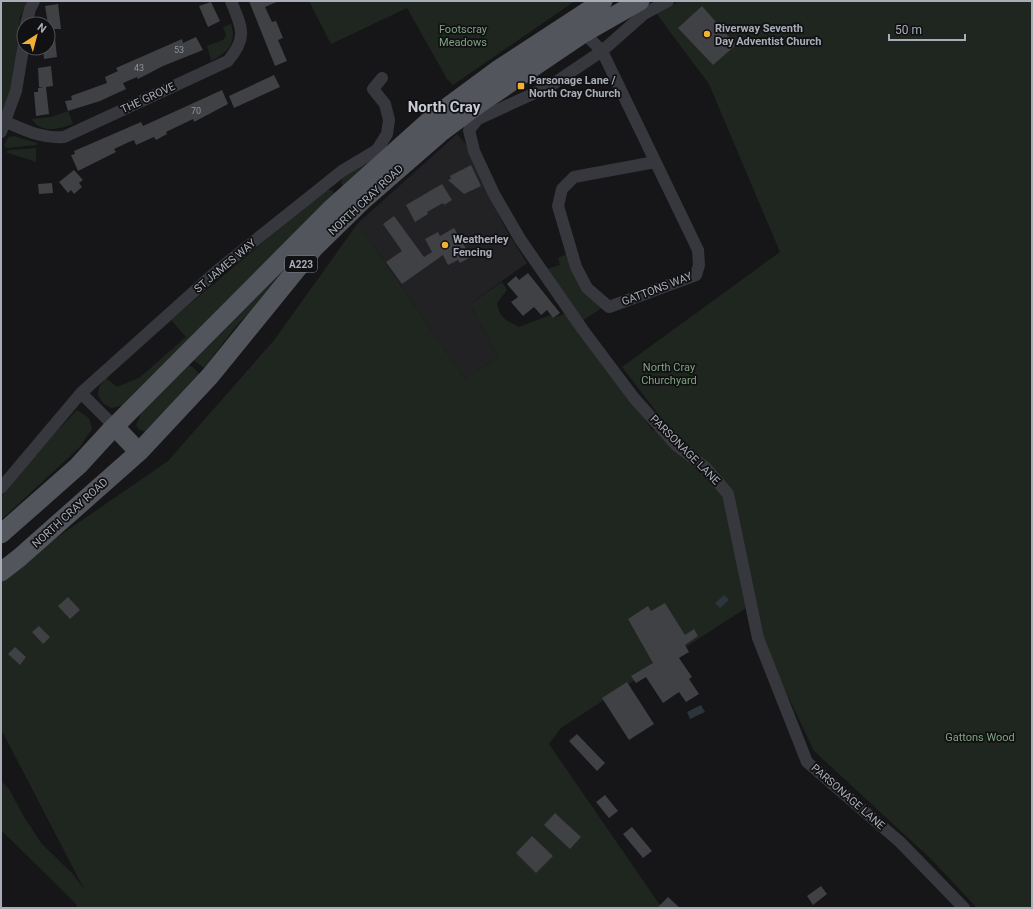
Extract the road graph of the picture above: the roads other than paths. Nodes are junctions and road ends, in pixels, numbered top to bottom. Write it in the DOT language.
graph roads {
  1 [pos="34,1"];
  2 [pos="231,1"];
  3 [pos="603,1"];
  4 [pos="640,1"];
  5 [pos="668,1"];
  6 [pos="29,16"];
  7 [pos="584,33"];
  8 [pos="602,51"];
  9 [pos="22,56"];
  10 [pos="382,78"];
  11 [pos="3,127"];
  12 [pos="655,162"];
  13 [pos="81,393"];
  14 [pos="115,427"];
  15 [pos="139,452"];
  16 [pos="1,488"];
  17 [pos="1,534"];
  18 [pos="1,572"];
  19 [pos="964,908"];
  1 -- 6 [label="street"];
  2 -- 11 [label="street, THE GROVE"];
  3 -- 14 [label="main road, NORTH CRAY ROAD / A223"];
  4 -- 7 [label="main road, NORTH CRAY ROAD / A223"];
  5 -- 8 [label="street, PARSONAGE LANE"];
  7 -- 8 [label="street, GATTONS WAY"];
  7 -- 15 [label="main road, NORTH CRAY ROAD / A223"];
  8 -- 12 [label="street, GATTONS WAY"];
  8 -- 19 [label="street, PARSONAGE LANE"];
  9 -- 11 [label="street, THE GROVE"];
  10 -- 13 [label="street, ST JAMES WAY"];
  12 -- 12 [label="street, GATTONS WAY"];
  13 -- 14 [label="street"];
  13 -- 16 [label="street, ST JAMES WAY"];
  14 -- 15 [label="main road"];
  14 -- 17 [label="main road, NORTH CRAY ROAD / A223"];
  15 -- 18 [label="main road, NORTH CRAY ROAD / A223"];
}
